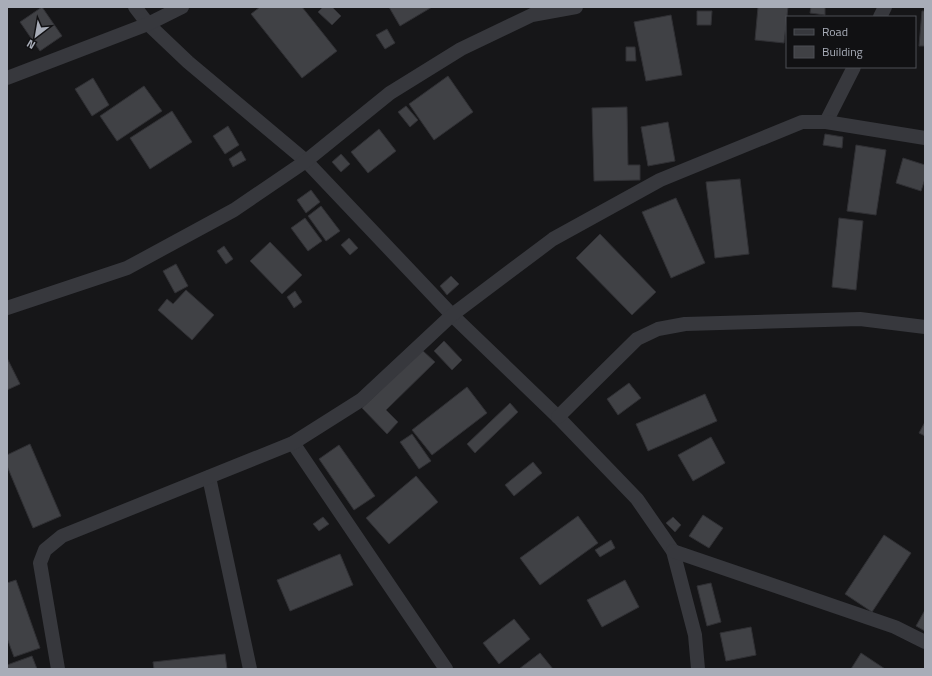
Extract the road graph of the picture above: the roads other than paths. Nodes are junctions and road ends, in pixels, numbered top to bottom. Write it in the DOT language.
graph roads {
  1 [pos="135,7"];
  2 [pos="182,7"];
  3 [pos="576,7"];
  4 [pos="885,7"];
  5 [pos="880,16"];
  6 [pos="148,24"];
  7 [pos="853,68"];
  8 [pos="7,78"];
  9 [pos="826,122"];
  10 [pos="925,138"];
  11 [pos="306,161"];
  12 [pos="7,308"];
  13 [pos="452,315"];
  14 [pos="925,327"];
  15 [pos="558,417"];
  16 [pos="293,443"];
  17 [pos="209,476"];
  18 [pos="673,551"];
  19 [pos="925,642"];
  20 [pos="58,669"];
  21 [pos="250,669"];
  22 [pos="446,669"];
  23 [pos="698,669"];
  1 -- 6 [label="street"];
  2 -- 6 [label="street"];
  3 -- 11 [label="street"];
  4 -- 5 [label="street"];
  6 -- 8 [label="street"];
  6 -- 11 [label="street"];
  7 -- 9 [label="street"];
  9 -- 10 [label="street"];
  9 -- 13 [label="street"];
  11 -- 12 [label="street"];
  11 -- 13 [label="street"];
  13 -- 15 [label="street"];
  13 -- 16 [label="street"];
  14 -- 15 [label="street"];
  15 -- 18 [label="street"];
  16 -- 17 [label="street"];
  16 -- 22 [label="street"];
  17 -- 20 [label="street"];
  17 -- 21 [label="street"];
  18 -- 19 [label="street"];
  18 -- 23 [label="street"];
}
